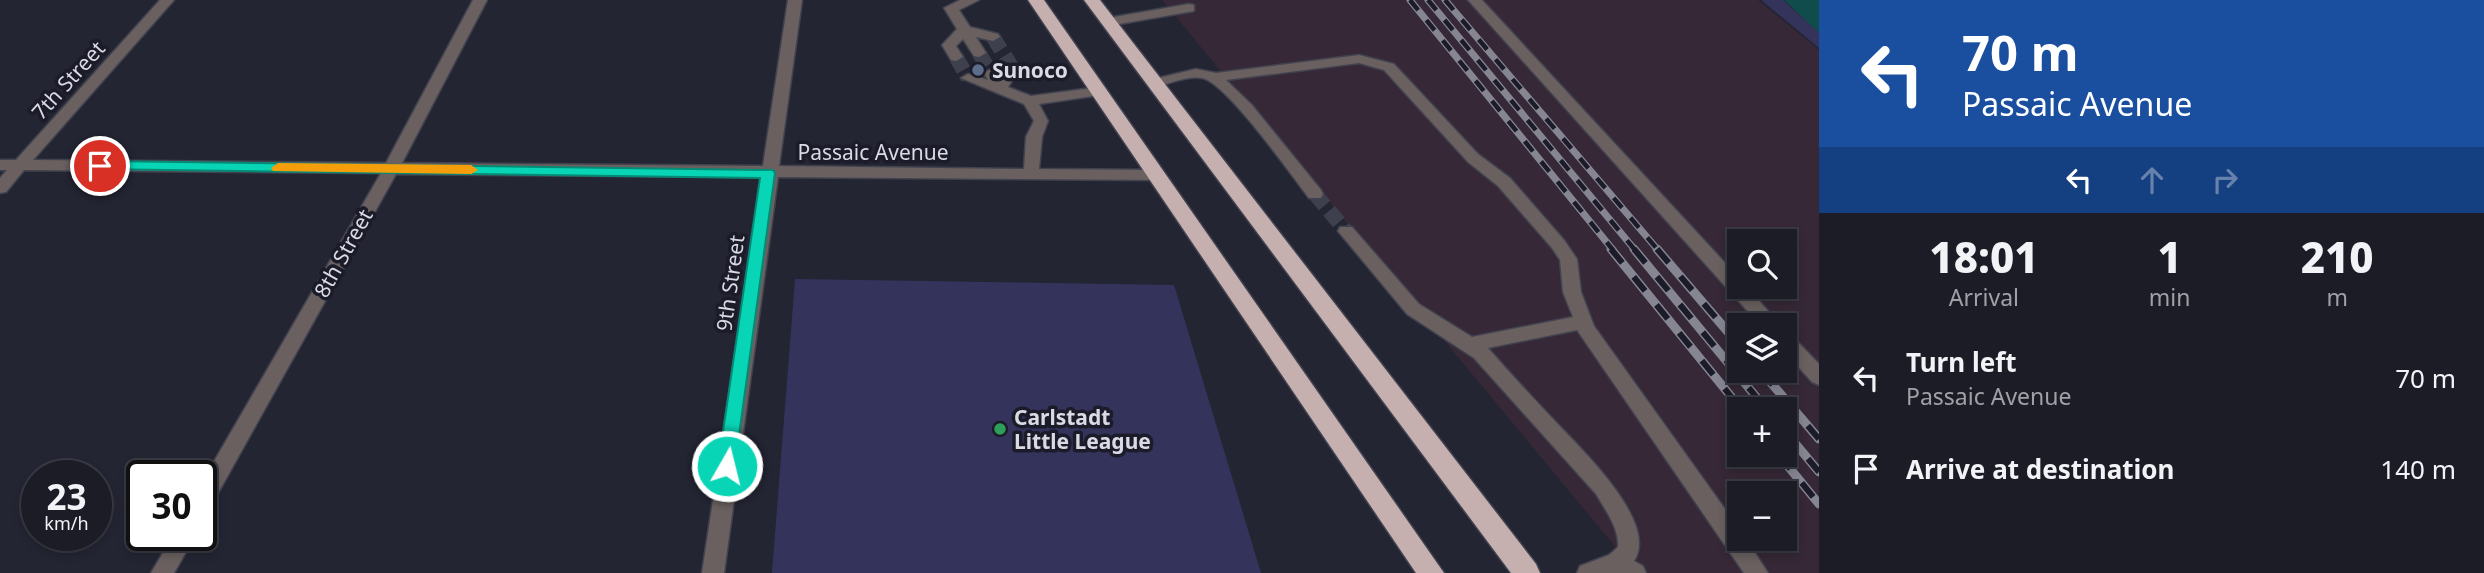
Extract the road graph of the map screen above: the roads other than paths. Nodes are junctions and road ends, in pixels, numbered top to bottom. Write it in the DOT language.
graph roads {
  1 [pos="167,0"];
  2 [pos="480,0"];
  3 [pos="795,0"];
  4 [pos="972,0"];
  5 [pos="1037,0"];
  6 [pos="1092,0"];
  7 [pos="1475,0"];
  8 [pos="1189,8"];
  9 [pos="1108,22"];
  10 [pos="964,30"];
  11 [pos="993,37"];
  12 [pos="979,53"];
  13 [pos="956,57"];
  14 [pos="1013,69"];
  15 [pos="991,74"];
  16 [pos="1215,77"];
  17 [pos="968,78"];
  18 [pos="1155,83"];
  19 [pos="1000,89"];
  20 [pos="1100,92"];
  21 [pos="1030,101"];
  22 [pos="0,165"];
  23 [pos="21,165"];
  24 [pos="391,169"];
  25 [pos="768,173"];
  26 [pos="1031,174"];
  27 [pos="1157,175"];
  28 [pos="0,188"];
  29 [pos="1315,194"];
  30 [pos="1346,231"];
  31 [pos="1760,313"];
  32 [pos="1583,322"];
  33 [pos="1471,344"];
  34 [pos="1797,353"];
  35 [pos="1819,377"];
  36 [pos="217,476"];
  37 [pos="175,551"];
  38 [pos="1626,568"];
  39 [pos="162,573"];
  40 [pos="713,573"];
  41 [pos="1431,573"];
  42 [pos="1527,573"];
  43 [pos="1588,573"];
  44 [pos="1757,573"];
  1 -- 23 [label="street, 7th Street"];
  2 -- 24 [label="street, 8th Street"];
  3 -- 25 [label="street, 9th Street"];
  4 -- 10 [label="street"];
  5 -- 20 [label="highway"];
  6 -- 9 [label="highway"];
  7 -- 31 [label="street"];
  8 -- 9 [label="street"];
  9 -- 18 [label="highway"];
  10 -- 11 [label="street"];
  10 -- 12 [label="street"];
  10 -- 13 [label="street"];
  14 -- 19 [label="street"];
  15 -- 19 [label="street"];
  16 -- 18 [label="street"];
  16 -- 29 [label="street"];
  16 -- 32 [label="street"];
  17 -- 19 [label="street"];
  18 -- 42 [label="highway"];
  19 -- 21 [label="street"];
  20 -- 21 [label="street"];
  20 -- 27 [label="highway"];
  21 -- 26 [label="street"];
  22 -- 23 [label="street, Passaic Avenue"];
  23 -- 24 [label="street, Passaic Avenue"];
  23 -- 28 [label="street, 7th Street"];
  24 -- 25 [label="street, Passaic Avenue"];
  24 -- 36 [label="street, 8th Street"];
  25 -- 26 [label="street, Passaic Avenue"];
  25 -- 40 [label="street, 9th Street"];
  26 -- 27 [label="street, Passaic Avenue"];
  27 -- 41 [label="highway"];
  30 -- 33 [label="street"];
  32 -- 33 [label="street"];
  32 -- 44 [label="street"];
  33 -- 38 [label="street"];
  34 -- 35 [label="street"];
  37 -- 39 [label="street"];
  38 -- 43 [label="street"];
}
